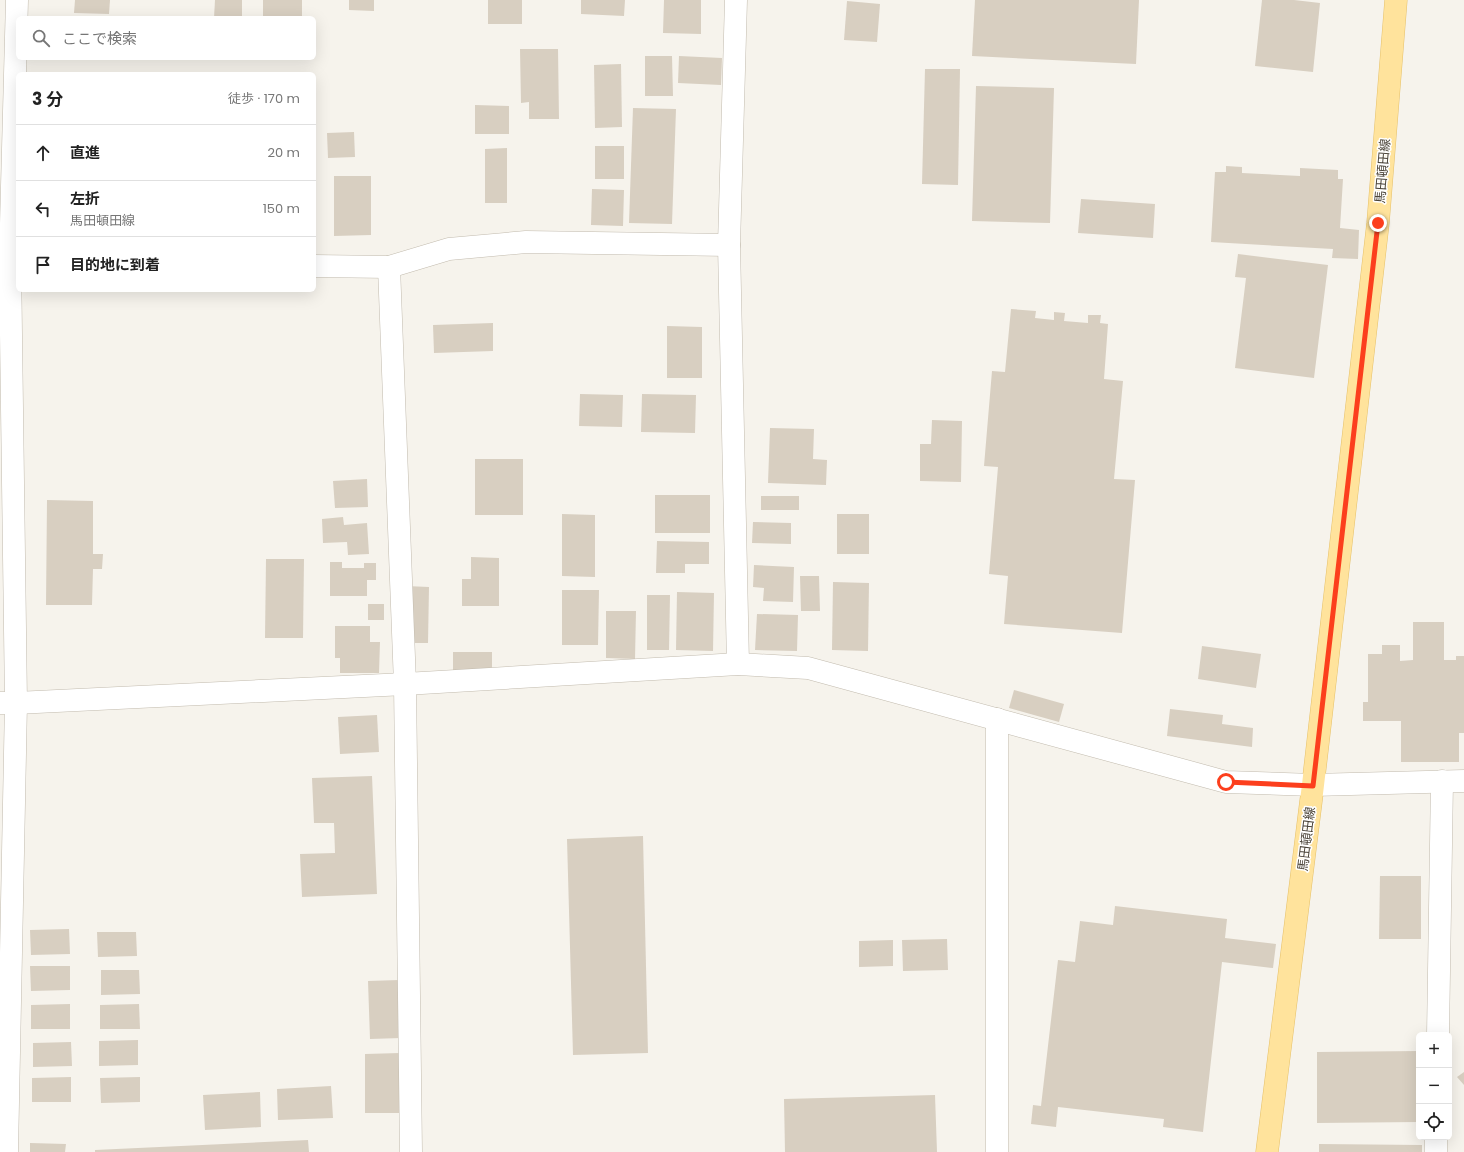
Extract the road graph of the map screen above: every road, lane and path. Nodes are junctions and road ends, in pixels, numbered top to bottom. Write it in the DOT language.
graph roads {
  1 [pos="17,0"];
  2 [pos="736,0"];
  3 [pos="1396,0"];
  4 [pos="17,16"];
  5 [pos="16,60"];
  6 [pos="16,72"];
  7 [pos="16,87"];
  8 [pos="729,245"];
  9 [pos="14,261"];
  10 [pos="316,266"];
  11 [pos="388,267"];
  12 [pos="738,664"];
  13 [pos="406,684"];
  14 [pos="8,703"];
  15 [pos="997,719"];
  16 [pos="1442,781"];
  17 [pos="1464,781"];
  18 [pos="1313,786"];
  19 [pos="1438,1032"];
  20 [pos="1436,1140"];
  21 [pos="8,1152"];
  22 [pos="411,1152"];
  23 [pos="997,1152"];
  24 [pos="1267,1152"];
  25 [pos="1436,1152"];
  1 -- 4 [label="street"];
  2 -- 8 [label="street"];
  3 -- 18 [label="main road, 馬田頓田線"];
  5 -- 6 [label="street"];
  7 -- 9 [label="street"];
  8 -- 11 [label="street"];
  8 -- 12 [label="street"];
  9 -- 14 [label="street"];
  10 -- 11 [label="street"];
  11 -- 13 [label="street"];
  12 -- 13 [label="street"];
  12 -- 15 [label="street"];
  13 -- 14 [label="street"];
  13 -- 22 [label="street"];
  14 -- 21 [label="street"];
  15 -- 18 [label="street"];
  15 -- 23 [label="street"];
  16 -- 17 [label="street"];
  16 -- 18 [label="street"];
  16 -- 19 [label="street"];
  18 -- 24 [label="main road, 馬田頓田線"];
  20 -- 25 [label="street"];
}
